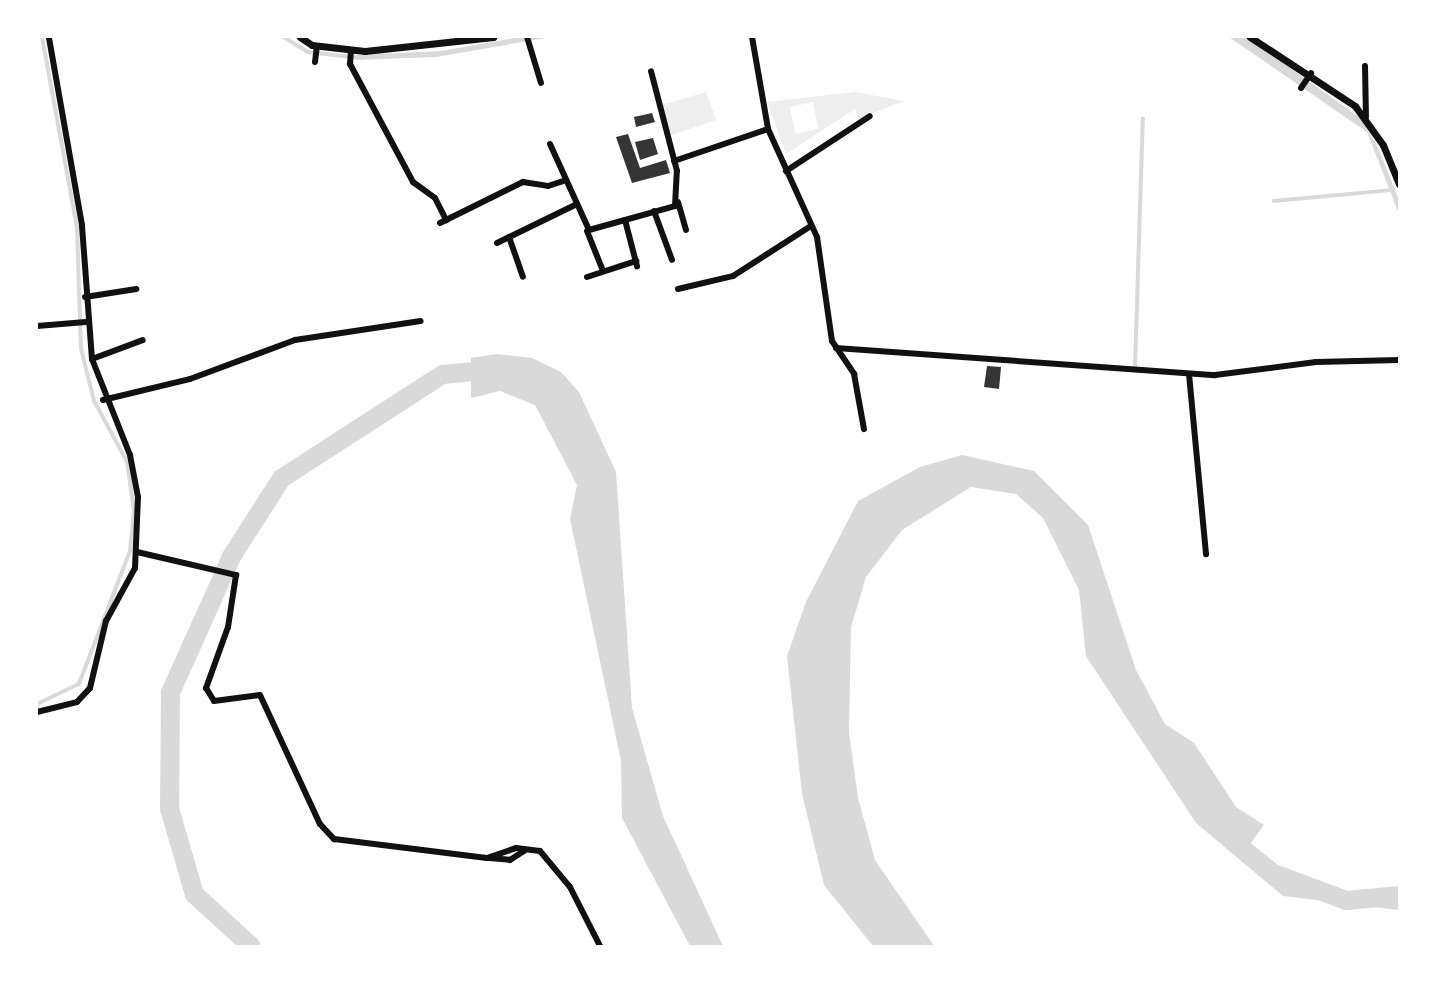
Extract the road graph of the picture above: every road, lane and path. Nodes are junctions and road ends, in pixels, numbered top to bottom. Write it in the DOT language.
graph roads {
  1 [pos="49,37"];
  2 [pos="300,37"];
  3 [pos="493,37"];
  4 [pos="752,37"];
  5 [pos="1250,37"];
  6 [pos="528,40"];
  7 [pos="317,46"];
  8 [pos="351,50"];
  9 [pos="315,62"];
  10 [pos="1365,66"];
  11 [pos="652,71"];
  12 [pos="1310,75"];
  13 [pos="541,83"];
  14 [pos="1301,88"];
  15 [pos="870,116"];
  16 [pos="1366,117"];
  17 [pos="768,129"];
  18 [pos="550,144"];
  19 [pos="674,161"];
  20 [pos="786,171"];
  21 [pos="566,180"];
  22 [pos="1399,184"];
  23 [pos="677,200"];
  24 [pos="577,204"];
  25 [pos="654,211"];
  26 [pos="625,220"];
  27 [pos="811,226"];
  28 [pos="686,230"];
  29 [pos="587,231"];
  30 [pos="509,237"];
  31 [pos="497,243"];
  32 [pos="672,260"];
  33 [pos="603,271"];
  34 [pos="523,277"];
  35 [pos="587,277"];
  36 [pos="136,289"];
  37 [pos="678,289"];
  38 [pos="85,297"];
  39 [pos="421,321"];
  40 [pos="83,323"];
  41 [pos="37,326"];
  42 [pos="143,340"];
  43 [pos="836,348"];
  44 [pos="92,359"];
  45 [pos="1399,360"];
  46 [pos="1189,374"];
  47 [pos="103,400"];
  48 [pos="864,429"];
  49 [pos="137,552"];
  50 [pos="1206,554"];
  51 [pos="37,712"];
  52 [pos="600,946"];
  1 -- 38 [label="street"];
  2 -- 7 [label="street"];
  3 -- 8 [label="street"];
  4 -- 17 [label="street"];
  5 -- 12 [label="street"];
  6 -- 13 [label="street"];
  7 -- 8 [label="street"];
  7 -- 9 [label="street"];
  8 -- 21 [label="street"];
  10 -- 16 [label="street"];
  11 -- 19 [label="street"];
  12 -- 14 [label="street"];
  12 -- 16 [label="street"];
  15 -- 20 [label="street"];
  16 -- 22 [label="street"];
  17 -- 19 [label="street"];
  17 -- 20 [label="street"];
  18 -- 21 [label="street"];
  19 -- 23 [label="street"];
  20 -- 27 [label="street"];
  21 -- 24 [label="street"];
  23 -- 25 [label="street"];
  23 -- 28 [label="street"];
  24 -- 26 [label="street"];
  24 -- 30 [label="street"];
  25 -- 26 [label="street"];
  25 -- 32 [label="street"];
  26 -- 33 [label="street"];
  27 -- 37 [label="street"];
  27 -- 43 [label="street"];
  29 -- 33 [label="street"];
  30 -- 31 [label="street"];
  30 -- 34 [label="street"];
  33 -- 35 [label="street"];
  36 -- 38 [label="street"];
  38 -- 40 [label="street"];
  39 -- 47 [label="street"];
  40 -- 41 [label="street"];
  40 -- 44 [label="street"];
  42 -- 44 [label="street"];
  43 -- 46 [label="street"];
  43 -- 48 [label="street"];
  44 -- 47 [label="street"];
  45 -- 46 [label="street"];
  46 -- 50 [label="street"];
  47 -- 49 [label="street"];
  49 -- 51 [label="street"];
  49 -- 52 [label="street"];
}
